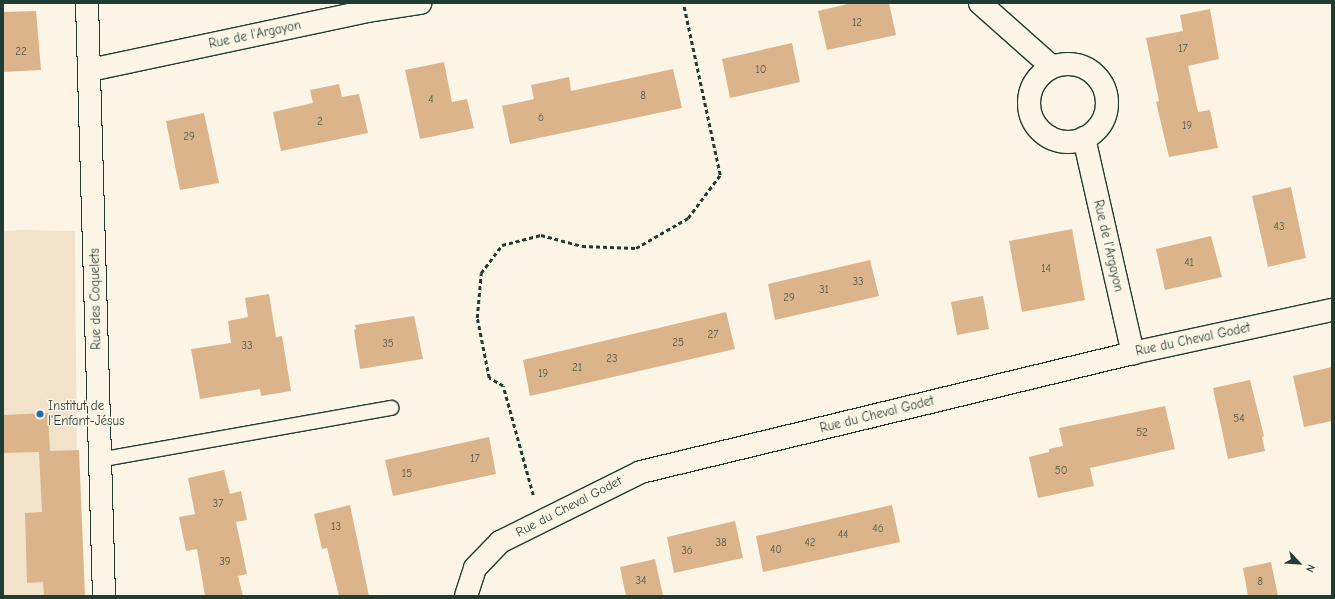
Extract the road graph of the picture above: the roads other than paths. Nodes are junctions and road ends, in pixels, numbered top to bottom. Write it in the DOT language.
graph roads {
  1 [pos="87,3"];
  2 [pos="420,3"];
  3 [pos="980,3"];
  4 [pos="1052,67"];
  5 [pos="90,70"];
  6 [pos="1084,138"];
  7 [pos="1332,310"];
  8 [pos="1133,353"];
  9 [pos="391,408"];
  10 [pos="99,460"];
  11 [pos="104,596"];
  12 [pos="466,596"];
  1 -- 5 [label="street, Rue des Coquelets"];
  2 -- 5 [label="street, Rue de l'Argayon"];
  3 -- 4 [label="street"];
  4 -- 6 [label="street"];
  4 -- 6 [label="street"];
  5 -- 10 [label="street, Rue des Coquelets"];
  6 -- 8 [label="street, Rue de l'Argayon"];
  7 -- 8 [label="street, Rue du Cheval Godet"];
  8 -- 12 [label="street, Rue du Cheval Godet"];
  9 -- 10 [label="lane"];
  10 -- 11 [label="street, Rue des Coquelets"];
}
